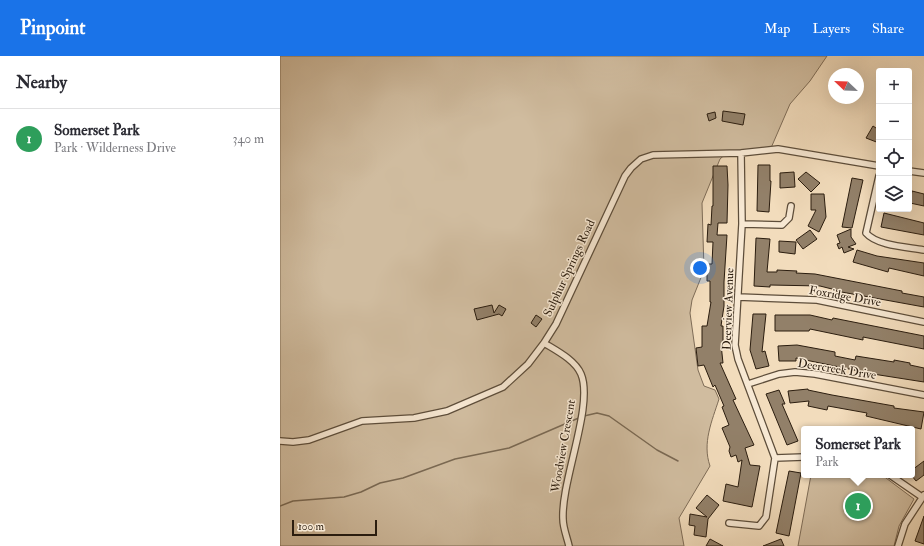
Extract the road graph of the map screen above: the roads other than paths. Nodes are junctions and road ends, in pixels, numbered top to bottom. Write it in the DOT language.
graph roads {
  1 [pos="741,153"];
  2 [pos="876,166"];
  3 [pos="912,171"];
  4 [pos="924,173"];
  5 [pos="876,189"];
  6 [pos="791,206"];
  7 [pos="742,224"];
  8 [pos="924,250"];
  9 [pos="738,297"];
  10 [pos="924,322"];
  11 [pos="544,343"];
  12 [pos="748,384"];
  13 [pos="924,395"];
  14 [pos="280,441"];
  15 [pos="801,457"];
  16 [pos="775,458"];
  17 [pos="895,478"];
  18 [pos="923,496"];
  19 [pos="729,523"];
  20 [pos="568,546"];
  21 [pos="898,546"];
  1 -- 2 [label="street, Sulphur Springs Road"];
  1 -- 7 [label="street, Deerview Avenue"];
  1 -- 11 [label="street, Sulphur Springs Road"];
  3 -- 4 [label="street"];
  5 -- 8 [label="street"];
  6 -- 7 [label="street"];
  7 -- 9 [label="street, Deerview Avenue"];
  9 -- 10 [label="street, Foxridge Drive"];
  9 -- 12 [label="street, Deerview Avenue"];
  11 -- 14 [label="street, Sulphur Springs Road"];
  11 -- 20 [label="street, Woodview Crescent"];
  12 -- 13 [label="street, Deercreek Drive"];
  12 -- 16 [label="street, Deerview Avenue"];
  15 -- 16 [label="street"];
  16 -- 19 [label="street"];
  17 -- 18 [label="street"];
  18 -- 21 [label="street"];
}
